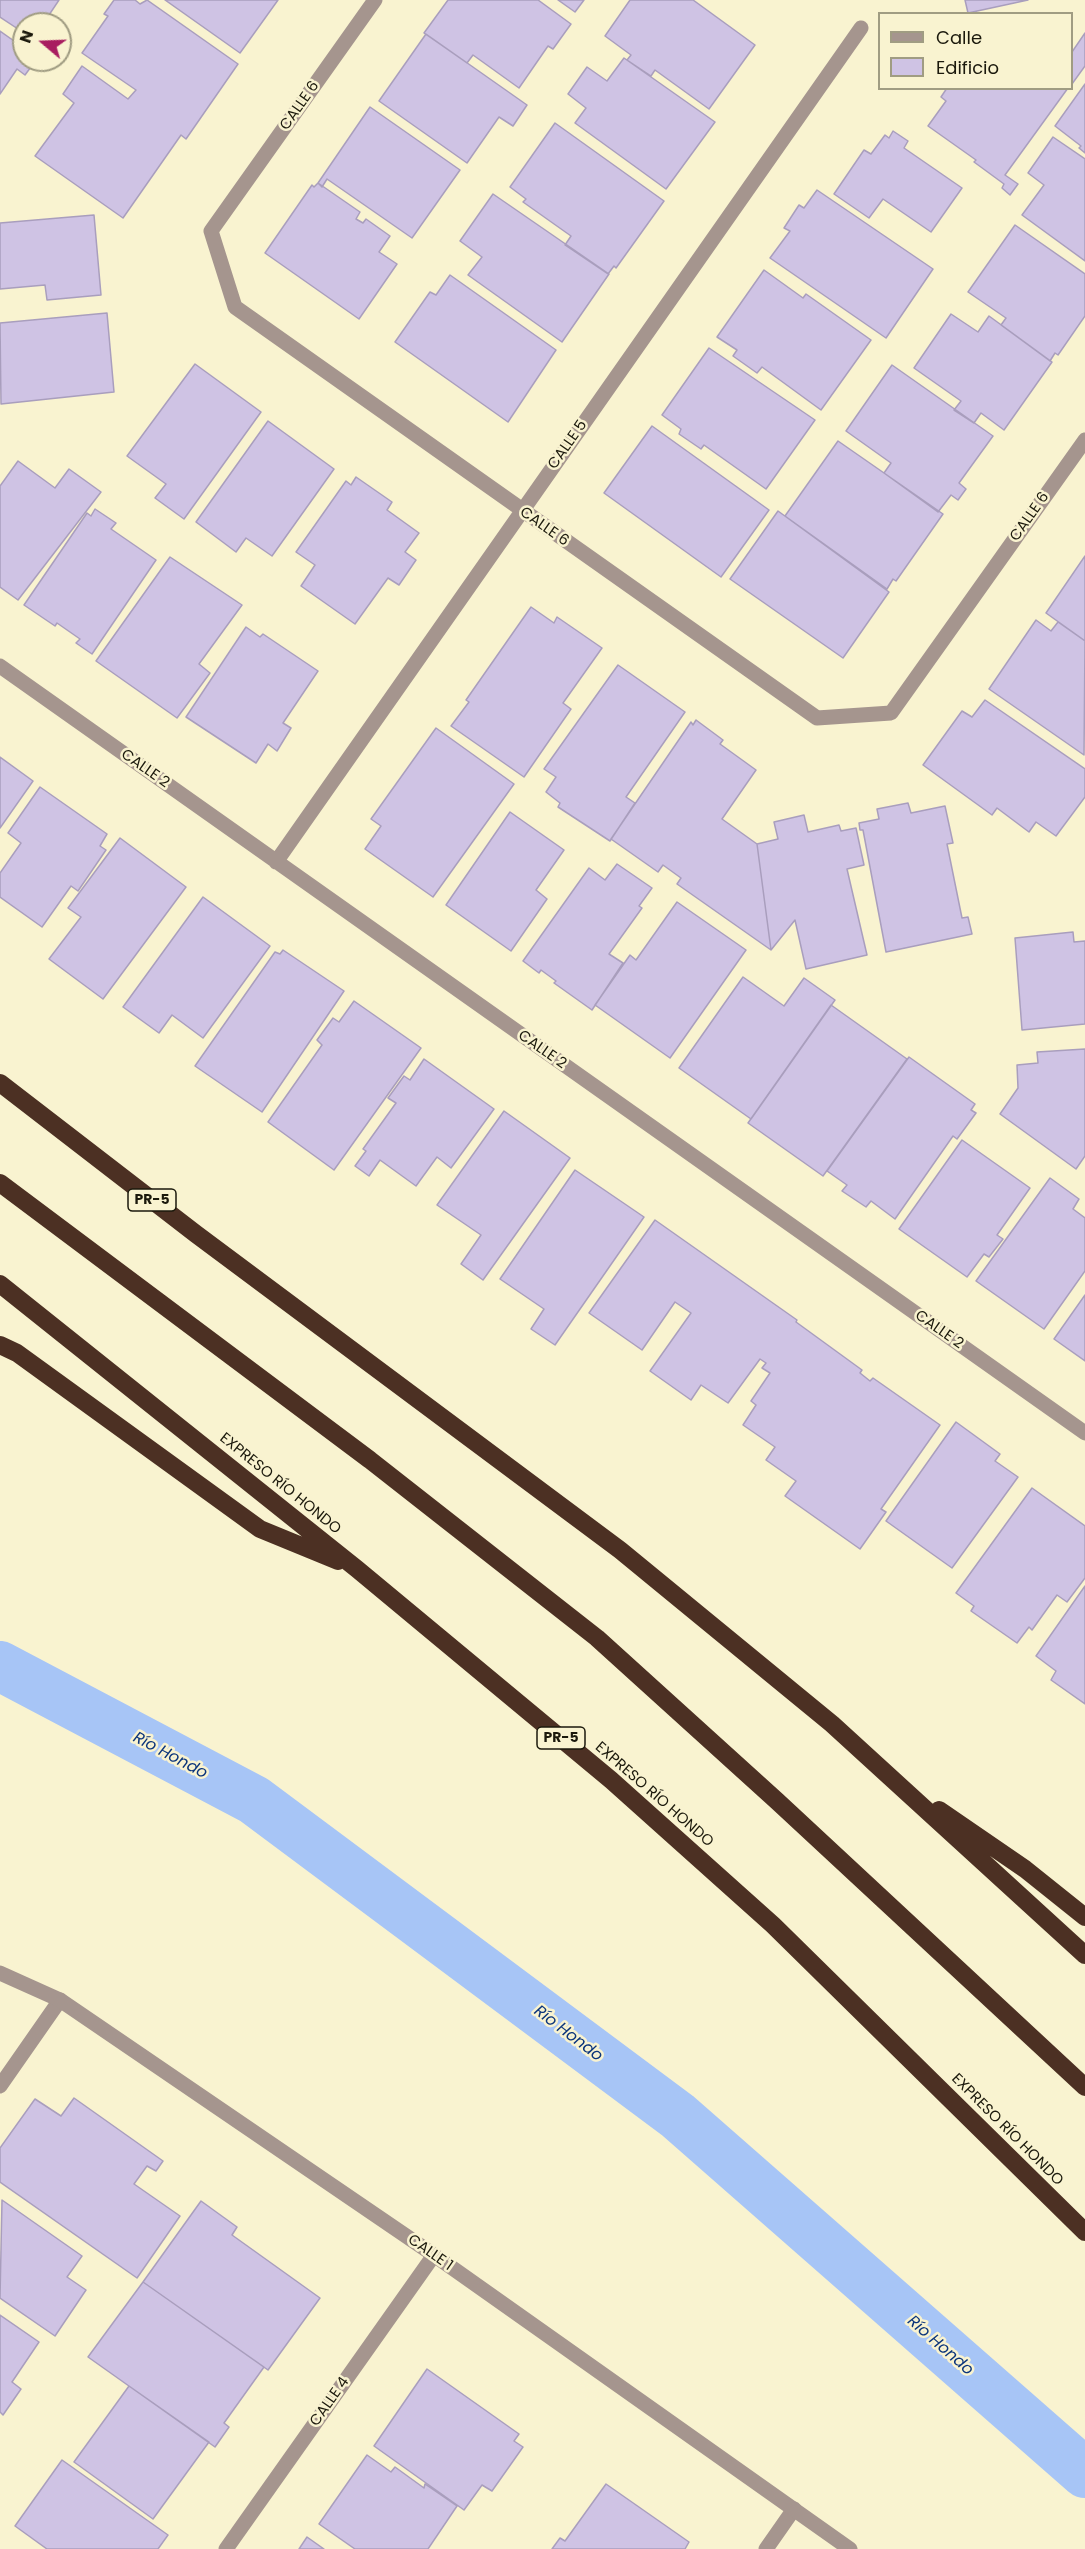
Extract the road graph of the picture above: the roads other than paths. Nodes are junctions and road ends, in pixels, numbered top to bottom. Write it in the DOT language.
graph roads {
  1 [pos="375,0"];
  2 [pos="861,28"];
  3 [pos="1085,440"];
  4 [pos="522,511"];
  5 [pos="0,666"];
  6 [pos="276,862"];
  7 [pos="0,1083"];
  8 [pos="0,1184"];
  9 [pos="0,1284"];
  10 [pos="0,1345"];
  11 [pos="1085,1433"];
  12 [pos="357,1569"];
  13 [pos="879,1767"];
  14 [pos="1085,1917"];
  15 [pos="1085,1955"];
  16 [pos="0,1973"];
  17 [pos="60,2000"];
  18 [pos="0,2086"];
  19 [pos="1085,2087"];
  20 [pos="1085,2232"];
  21 [pos="434,2255"];
  22 [pos="794,2509"];
  23 [pos="226,2549"];
  24 [pos="766,2549"];
  25 [pos="850,2549"];
  1 -- 4 [label="street, CALLE 6"];
  2 -- 4 [label="street, CALLE 5"];
  3 -- 4 [label="street, CALLE 6"];
  4 -- 6 [label="street, CALLE 5"];
  5 -- 6 [label="street, CALLE 2"];
  6 -- 11 [label="street, CALLE 2"];
  7 -- 13 [label="highway, PR-5"];
  8 -- 19 [label="highway"];
  9 -- 12 [label="highway, EXPRESO RÍO HONDO / PR-5"];
  10 -- 12 [label="highway"];
  12 -- 20 [label="highway, EXPRESO RÍO HONDO / PR-5"];
  13 -- 14 [label="highway"];
  13 -- 15 [label="highway, PR-5"];
  16 -- 17 [label="street, CALLE 1"];
  17 -- 18 [label="street"];
  17 -- 21 [label="street, CALLE 1"];
  21 -- 22 [label="street, CALLE 1"];
  21 -- 23 [label="street, CALLE 4"];
  22 -- 24 [label="street"];
  22 -- 25 [label="street, CALLE 1"];
}
